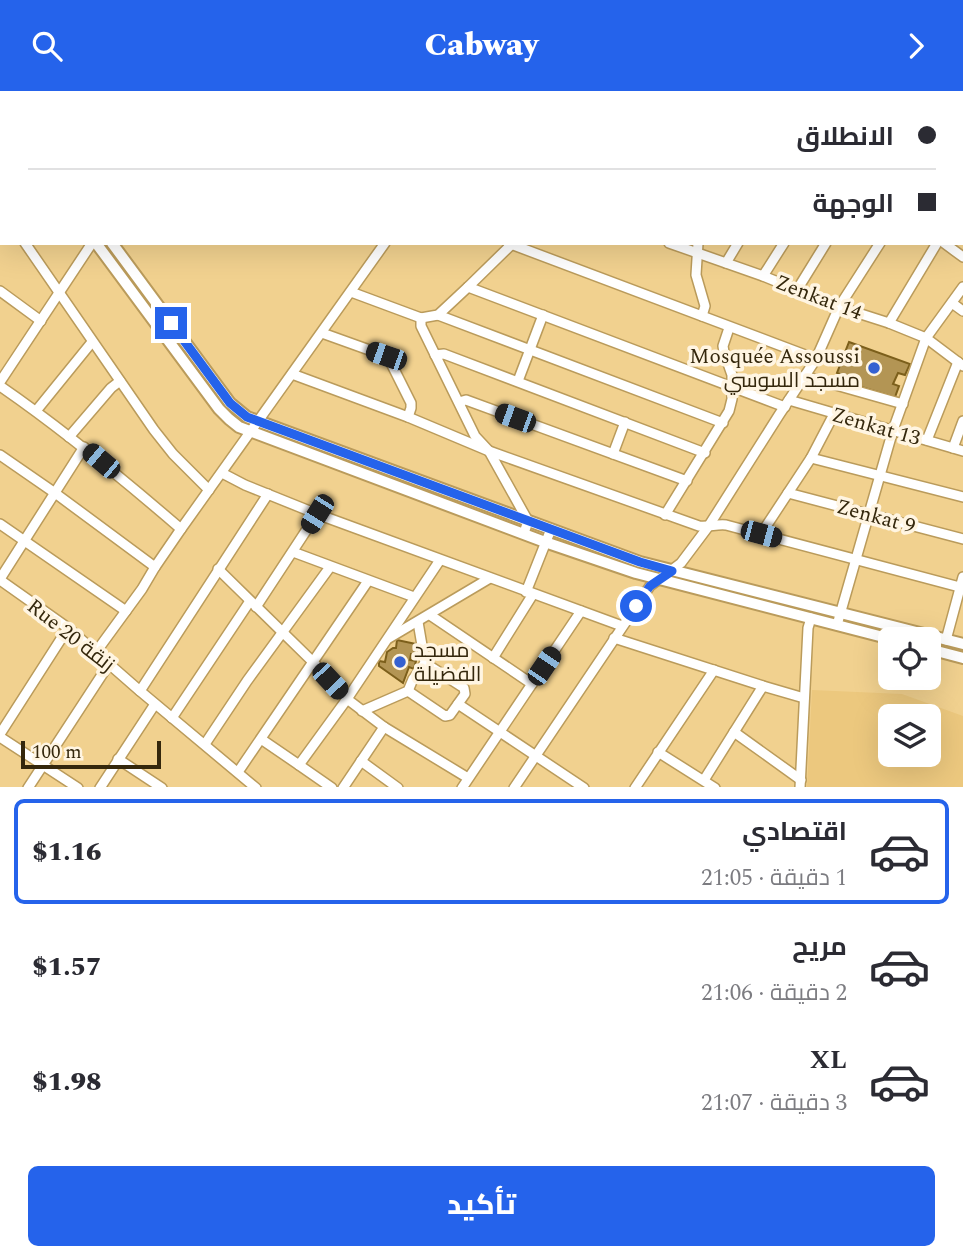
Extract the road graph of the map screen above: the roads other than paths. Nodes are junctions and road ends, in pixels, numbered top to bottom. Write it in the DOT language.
graph roads {
  1 [pos="27,245"];
  2 [pos="93,245"];
  3 [pos="96,245"];
  4 [pos="112,245"];
  5 [pos="384,245"];
  6 [pos="510,245"];
  7 [pos="514,245"];
  8 [pos="681,245"];
  9 [pos="737,245"];
  10 [pos="783,245"];
  11 [pos="825,245"];
  12 [pos="875,245"];
  13 [pos="936,245"];
  14 [pos="947,245"];
  15 [pos="698,248"];
  16 [pos="963,257"];
  17 [pos="726,263"];
  18 [pos="763,276"];
  19 [pos="468,287"];
  20 [pos="963,287"];
  21 [pos="797,290"];
  22 [pos="0,291"];
  23 [pos="351,292"];
  24 [pos="60,293"];
  25 [pos="952,303"];
  26 [pos="839,307"];
  27 [pos="963,311"];
  28 [pos="438,315"];
  29 [pos="543,315"];
  30 [pos="702,316"];
  31 [pos="421,318"];
  32 [pos="41,321"];
  33 [pos="889,323"];
  34 [pos="729,328"];
  35 [pos="322,333"];
  36 [pos="926,338"];
  37 [pos="92,342"];
  38 [pos="530,350"];
  39 [pos="435,355"];
  40 [pos="816,359"];
  41 [pos="961,364"];
  42 [pos="292,373"];
  43 [pos="804,376"];
  44 [pos="120,381"];
  45 [pos="518,381"];
  46 [pos="0,384"];
  47 [pos="733,388"];
  48 [pos="459,402"];
  49 [pos="787,404"];
  50 [pos="903,404"];
  51 [pos="36,411"];
  52 [pos="834,414"];
  53 [pos="408,417"];
  54 [pos="963,421"];
  55 [pos="258,422"];
  56 [pos="625,422"];
  57 [pos="723,423"];
  58 [pos="893,431"];
  59 [pos="250,432"];
  60 [pos="69,437"];
  61 [pos="928,440"];
  62 [pos="84,447"];
  63 [pos="958,449"];
  64 [pos="489,451"];
  65 [pos="705,453"];
  66 [pos="613,454"];
  67 [pos="0,455"];
  68 [pos="811,457"];
  69 [pos="222,473"];
  70 [pos="879,475"];
  71 [pos="687,481"];
  72 [pos="209,489"];
  73 [pos="55,493"];
  74 [pos="788,493"];
  75 [pos="268,494"];
  76 [pos="963,497"];
  77 [pos="317,514"];
  78 [pos="665,515"];
  79 [pos="869,515"];
  80 [pos="528,521"];
  81 [pos="0,524"];
  82 [pos="708,527"];
  83 [pos="181,529"];
  84 [pos="551,529"];
  85 [pos="524,533"];
  86 [pos="761,534"];
  87 [pos="963,539"];
  88 [pos="24,542"];
  89 [pos="545,542"];
  90 [pos="293,552"];
  91 [pos="440,559"];
  92 [pos="856,560"];
  93 [pos="155,567"];
  94 [pos="330,567"];
  95 [pos="218,569"];
  96 [pos="672,571"];
  97 [pos="490,578"];
  98 [pos="0,579"];
  99 [pos="659,579"];
  100 [pos="368,581"];
  101 [pos="962,584"];
  102 [pos="530,593"];
  103 [pos="414,597"];
  104 [pos="253,604"];
  105 [pos="126,611"];
  106 [pos="581,611"];
  107 [pos="841,612"];
  108 [pos="430,615"];
  109 [pos="811,618"];
  110 [pos="418,622"];
  111 [pos="837,625"];
  112 [pos="622,626"];
  113 [pos="68,628"];
  114 [pos="282,633"];
  115 [pos="878,636"];
  116 [pos="614,638"];
  117 [pos="946,640"];
  118 [pos="385,641"];
  119 [pos="963,645"];
  120 [pos="96,652"];
  121 [pos="941,652"];
  122 [pos="493,657"];
  123 [pos="963,658"];
  124 [pos="313,662"];
  125 [pos="425,663"];
  126 [pos="109,664"];
  127 [pos="714,670"];
  128 [pos="532,684"];
  129 [pos="763,686"];
  130 [pos="140,691"];
  131 [pos="408,691"];
  132 [pos="804,698"];
  133 [pos="347,699"];
  134 [pos="155,703"];
  135 [pos="458,704"];
  136 [pos="362,711"];
  137 [pos="172,718"];
  138 [pos="384,727"];
  139 [pos="500,731"];
  140 [pos="734,732"];
  141 [pos="0,736"];
  142 [pos="261,739"];
  143 [pos="205,744"];
  144 [pos="658,752"];
  145 [pos="536,755"];
  146 [pos="118,759"];
  147 [pos="361,761"];
  148 [pos="43,765"];
  149 [pos="299,765"];
  150 [pos="237,772"];
  151 [pos="468,778"];
  152 [pos="704,781"];
  153 [pos="800,784"];
  154 [pos="27,787"];
  155 [pos="78,787"];
  156 [pos="100,787"];
  157 [pos="162,787"];
  158 [pos="256,787"];
  159 [pos="332,787"];
  160 [pos="343,787"];
  161 [pos="398,787"];
  162 [pos="462,787"];
  163 [pos="514,787"];
  164 [pos="584,787"];
  165 [pos="635,787"];
  166 [pos="715,787"];
  1 -- 24 [label="street"];
  2 -- 24 [label="street"];
  3 -- 59 [label="street"];
  4 -- 55 [label="street"];
  5 -- 23 [label="street"];
  6 -- 19 [label="street"];
  7 -- 30 [label="street"];
  8 -- 15 [label="street, Zenkat 14"];
  9 -- 17 [label="street"];
  10 -- 18 [label="street"];
  11 -- 21 [label="street"];
  12 -- 26 [label="street"];
  13 -- 33 [label="street"];
  14 -- 16 [label="street"];
  15 -- 17 [label="street, Zenkat 14"];
  15 -- 30 [label="street"];
  17 -- 18 [label="street, Zenkat 14"];
  18 -- 21 [label="street, Zenkat 14"];
  19 -- 28 [label="street"];
  19 -- 29 [label="street, Zenkat 13"];
  20 -- 25 [label="street"];
  21 -- 26 [label="street, Zenkat 14"];
  22 -- 32 [label="street"];
  23 -- 31 [label="street"];
  23 -- 35 [label="street"];
  24 -- 32 [label="street"];
  24 -- 37 [label="street"];
  25 -- 27 [label="street"];
  25 -- 36 [label="street"];
  26 -- 33 [label="street, Zenkat 14"];
  26 -- 40 [label="street"];
  28 -- 31 [label="street"];
  28 -- 38 [label="street"];
  29 -- 38 [label="street"];
  29 -- 47 [label="street, Zenkat 13"];
  30 -- 34 [label="street"];
  31 -- 39 [label="street"];
  32 -- 46 [label="street"];
  33 -- 36 [label="street, Zenkat 14"];
  34 -- 40 [label="street"];
  34 -- 47 [label="street"];
  35 -- 42 [label="street"];
  35 -- 53 [label="street"];
  36 -- 41 [label="street, Zenkat 14"];
  36 -- 50 [label="street"];
  37 -- 44 [label="street"];
  37 -- 51 [label="street"];
  38 -- 45 [label="street"];
  38 -- 57 [label="street"];
  39 -- 45 [label="street"];
  39 -- 48 [label="street"];
  40 -- 43 [label="street"];
  41 -- 61 [label="street"];
  42 -- 53 [label="street"];
  42 -- 55 [label="street"];
  43 -- 49 [label="street"];
  43 -- 50 [label="street"];
  44 -- 60 [label="street"];
  44 -- 72 [label="street"];
  45 -- 56 [label="street"];
  46 -- 51 [label="street"];
  47 -- 49 [label="street, Zenkat 13"];
  47 -- 57 [label="street"];
  48 -- 64 [label="street"];
  48 -- 66 [label="street"];
  49 -- 52 [label="street, Zenkat 13"];
  49 -- 82 [label="street"];
  50 -- 58 [label="street"];
  51 -- 60 [label="street"];
  52 -- 58 [label="street, Zenkat 13"];
  52 -- 68 [label="street"];
  53 -- 64 [label="street"];
  54 -- 63 [label="street"];
  55 -- 59 [label="street"];
  55 -- 80 [label="street"];
  56 -- 65 [label="street"];
  56 -- 66 [label="street"];
  57 -- 65 [label="street"];
  58 -- 61 [label="street, Zenkat 13"];
  58 -- 70 [label="street"];
  59 -- 69 [label="street"];
  59 -- 85 [label="street"];
  60 -- 62 [label="street"];
  61 -- 63 [label="street, Zenkat 13"];
  62 -- 73 [label="street"];
  62 -- 83 [label="street"];
  64 -- 78 [label="street"];
  64 -- 80 [label="street"];
  65 -- 71 [label="street"];
  66 -- 71 [label="street"];
  67 -- 73 [label="street"];
  68 -- 70 [label="street"];
  68 -- 74 [label="street"];
  69 -- 72 [label="street"];
  69 -- 75 [label="street"];
  70 -- 76 [label="street"];
  70 -- 79 [label="street"];
  71 -- 78 [label="street"];
  72 -- 83 [label="street"];
  73 -- 88 [label="street"];
  73 -- 93 [label="street"];
  74 -- 79 [label="street, Zenkat 9"];
  74 -- 86 [label="street"];
  75 -- 77 [label="street"];
  75 -- 95 [label="street"];
  77 -- 90 [label="street"];
  77 -- 91 [label="street"];
  78 -- 82 [label="street"];
  79 -- 87 [label="street, Zenkat 9"];
  79 -- 92 [label="street"];
  80 -- 84 [label="street"];
  80 -- 85 [label="street"];
  81 -- 88 [label="street"];
  82 -- 86 [label="street"];
  82 -- 96 [label="street"];
  83 -- 93 [label="street"];
  84 -- 89 [label="street"];
  84 -- 96 [label="street"];
  85 -- 89 [label="street"];
  86 -- 92 [label="street"];
  88 -- 98 [label="street"];
  88 -- 105 [label="street"];
  89 -- 99 [label="street"];
  89 -- 102 [label="street"];
  90 -- 94 [label="street"];
  90 -- 104 [label="street"];
  91 -- 97 [label="street"];
  91 -- 103 [label="street"];
  92 -- 101 [label="street"];
  92 -- 107 [label="street"];
  93 -- 105 [label="street"];
  94 -- 100 [label="street"];
  94 -- 114 [label="street"];
  95 -- 104 [label="street"];
  95 -- 130 [label="street"];
  96 -- 99 [label="street"];
  96 -- 107 [label="street"];
  97 -- 102 [label="street"];
  97 -- 108 [label="street"];
  98 -- 113 [label="street, Rue 20 زنقة"];
  99 -- 109 [label="street"];
  99 -- 112 [label="street"];
  100 -- 103 [label="street"];
  100 -- 124 [label="street"];
  101 -- 117 [label="street"];
  102 -- 106 [label="street"];
  102 -- 122 [label="street"];
  103 -- 118 [label="street"];
  104 -- 114 [label="street"];
  104 -- 137 [label="street"];
  105 -- 120 [label="street"];
  106 -- 112 [label="street"];
  106 -- 128 [label="street"];
  107 -- 111 [label="street"];
  107 -- 117 [label="street"];
  108 -- 110 [label="street"];
  108 -- 122 [label="street"];
  109 -- 111 [label="street"];
  109 -- 132 [label="street"];
  110 -- 118 [label="street"];
  110 -- 125 [label="street"];
  111 -- 115 [label="street"];
  112 -- 116 [label="street"];
  113 -- 120 [label="street, Rue 20 زنقة"];
  113 -- 141 [label="street"];
  114 -- 124 [label="street"];
  114 -- 143 [label="street"];
  116 -- 127 [label="street"];
  116 -- 145 [label="street"];
  117 -- 119 [label="street"];
  118 -- 133 [label="street"];
  120 -- 126 [label="street, Rue 20 زنقة"];
  121 -- 123 [label="street"];
  122 -- 128 [label="street"];
  124 -- 133 [label="street"];
  124 -- 142 [label="street"];
  125 -- 131 [label="street"];
  125 -- 135 [label="street"];
  126 -- 130 [label="street, Rue 20 زنقة"];
  126 -- 148 [label="street"];
  127 -- 129 [label="street"];
  127 -- 144 [label="street"];
  128 -- 139 [label="street"];
  129 -- 132 [label="street"];
  129 -- 140 [label="street"];
  130 -- 134 [label="street, Rue 20 زنقة"];
  131 -- 135 [label="street"];
  131 -- 136 [label="street"];
  132 -- 153 [label="street"];
  133 -- 136 [label="street"];
  133 -- 149 [label="street"];
  134 -- 137 [label="street, Rue 20 زنقة"];
  134 -- 146 [label="street"];
  135 -- 139 [label="street"];
  136 -- 138 [label="street"];
  137 -- 143 [label="street, Rue 20 زنقة"];
  138 -- 147 [label="street"];
  138 -- 151 [label="street"];
  139 -- 145 [label="street"];
  139 -- 151 [label="street"];
  140 -- 152 [label="street"];
  140 -- 153 [label="street"];
  141 -- 148 [label="street"];
  142 -- 149 [label="street"];
  142 -- 150 [label="street"];
  143 -- 150 [label="street, Rue 20 زنقة"];
  144 -- 152 [label="street"];
  144 -- 165 [label="street"];
  145 -- 163 [label="street"];
  145 -- 164 [label="street"];
  146 -- 156 [label="street"];
  146 -- 157 [label="street"];
  147 -- 160 [label="street"];
  147 -- 161 [label="street"];
  148 -- 154 [label="street"];
  148 -- 155 [label="street"];
  149 -- 159 [label="street"];
  150 -- 158 [label="street, Rue 20 زنقة"];
  151 -- 162 [label="street"];
  152 -- 166 [label="street"];
}
